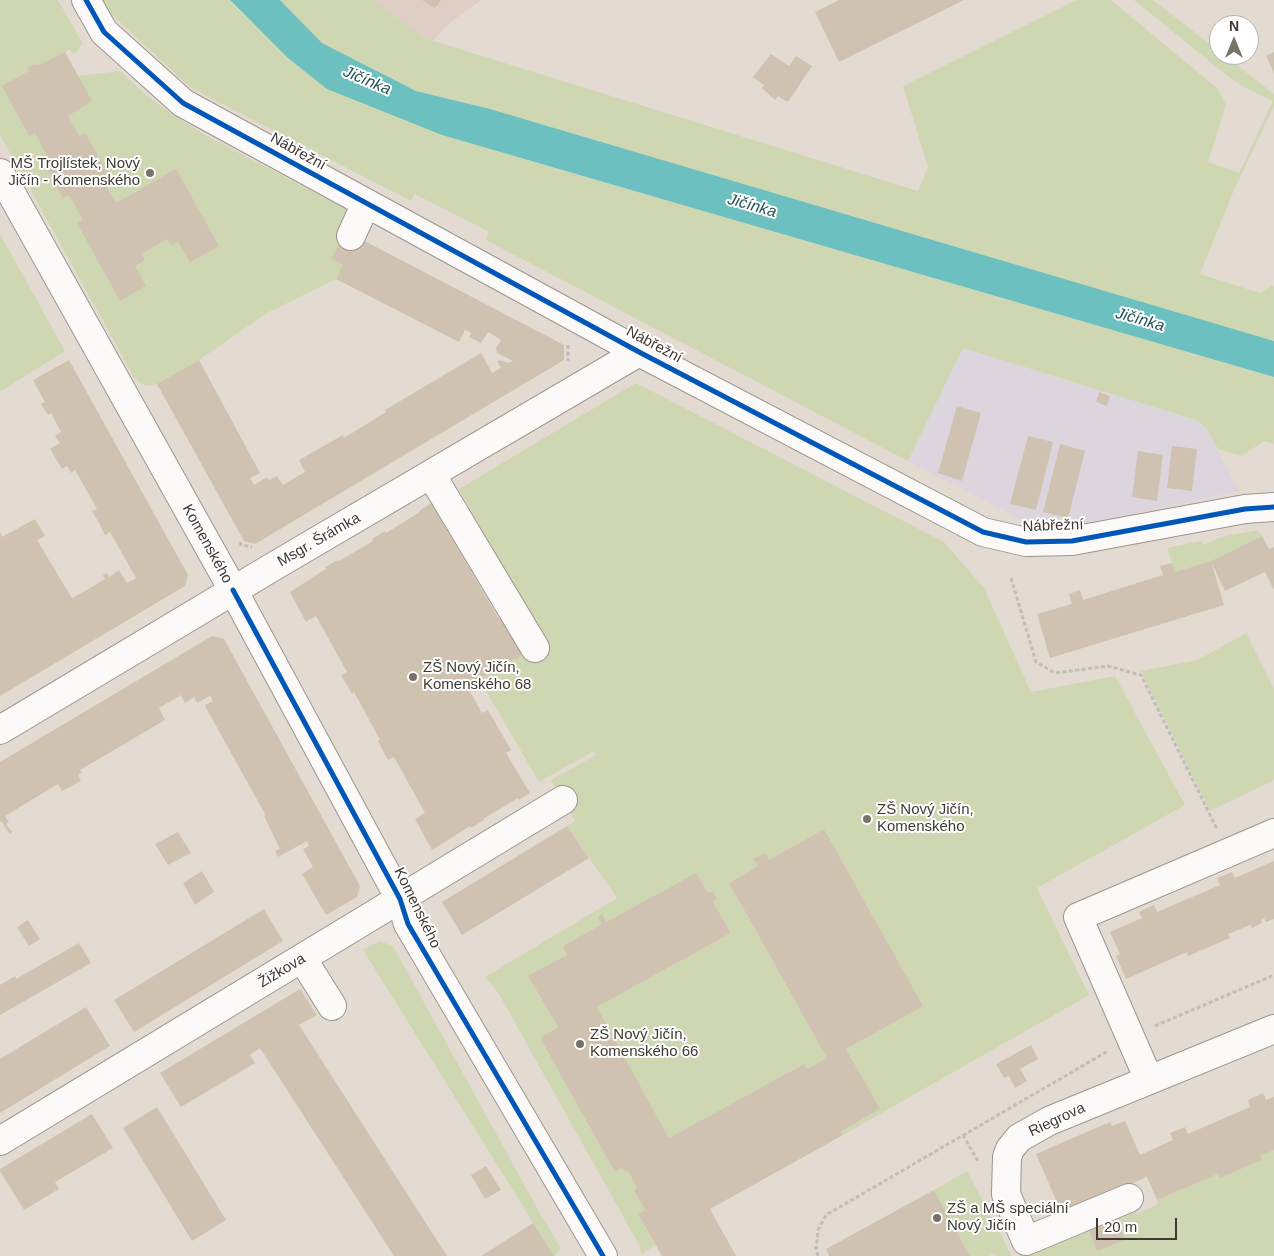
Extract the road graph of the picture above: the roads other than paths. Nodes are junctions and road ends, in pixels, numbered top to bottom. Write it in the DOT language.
graph roads {
  1 [pos="86,0"];
  2 [pos="3,185"];
  3 [pos="366,204"];
  4 [pos="351,236"];
  5 [pos="639,352"];
  6 [pos="431,474"];
  7 [pos="1274,508"];
  8 [pos="233,590"];
  9 [pos="535,648"];
  10 [pos="0,730"];
  11 [pos="563,800"];
  12 [pos="1274,833"];
  13 [pos="400,899"];
  14 [pos="302,958"];
  15 [pos="332,1006"];
  16 [pos="1274,1029"];
  17 [pos="1149,1080"];
  18 [pos="0,1141"];
  19 [pos="1129,1198"];
  20 [pos="601,1256"];
  1 -- 3 [label="street, Nábřežní"];
  2 -- 8 [label="street, Komenského"];
  3 -- 4 [label="street"];
  3 -- 5 [label="street, Nábřežní"];
  5 -- 6 [label="street, Msgr. Šrámka"];
  5 -- 7 [label="street, Nábřežní"];
  6 -- 8 [label="street, Msgr. Šrámka"];
  6 -- 9 [label="street"];
  8 -- 10 [label="street, Msgr. Šrámka"];
  8 -- 13 [label="street, Komenského"];
  11 -- 13 [label="street, Žižkova"];
  12 -- 17 [label="street"];
  13 -- 14 [label="street, Žižkova"];
  13 -- 20 [label="street, Komenského"];
  14 -- 15 [label="street"];
  14 -- 18 [label="street, Žižkova"];
  16 -- 17 [label="street, Riegrova"];
  17 -- 19 [label="street, Riegrova"];
}
